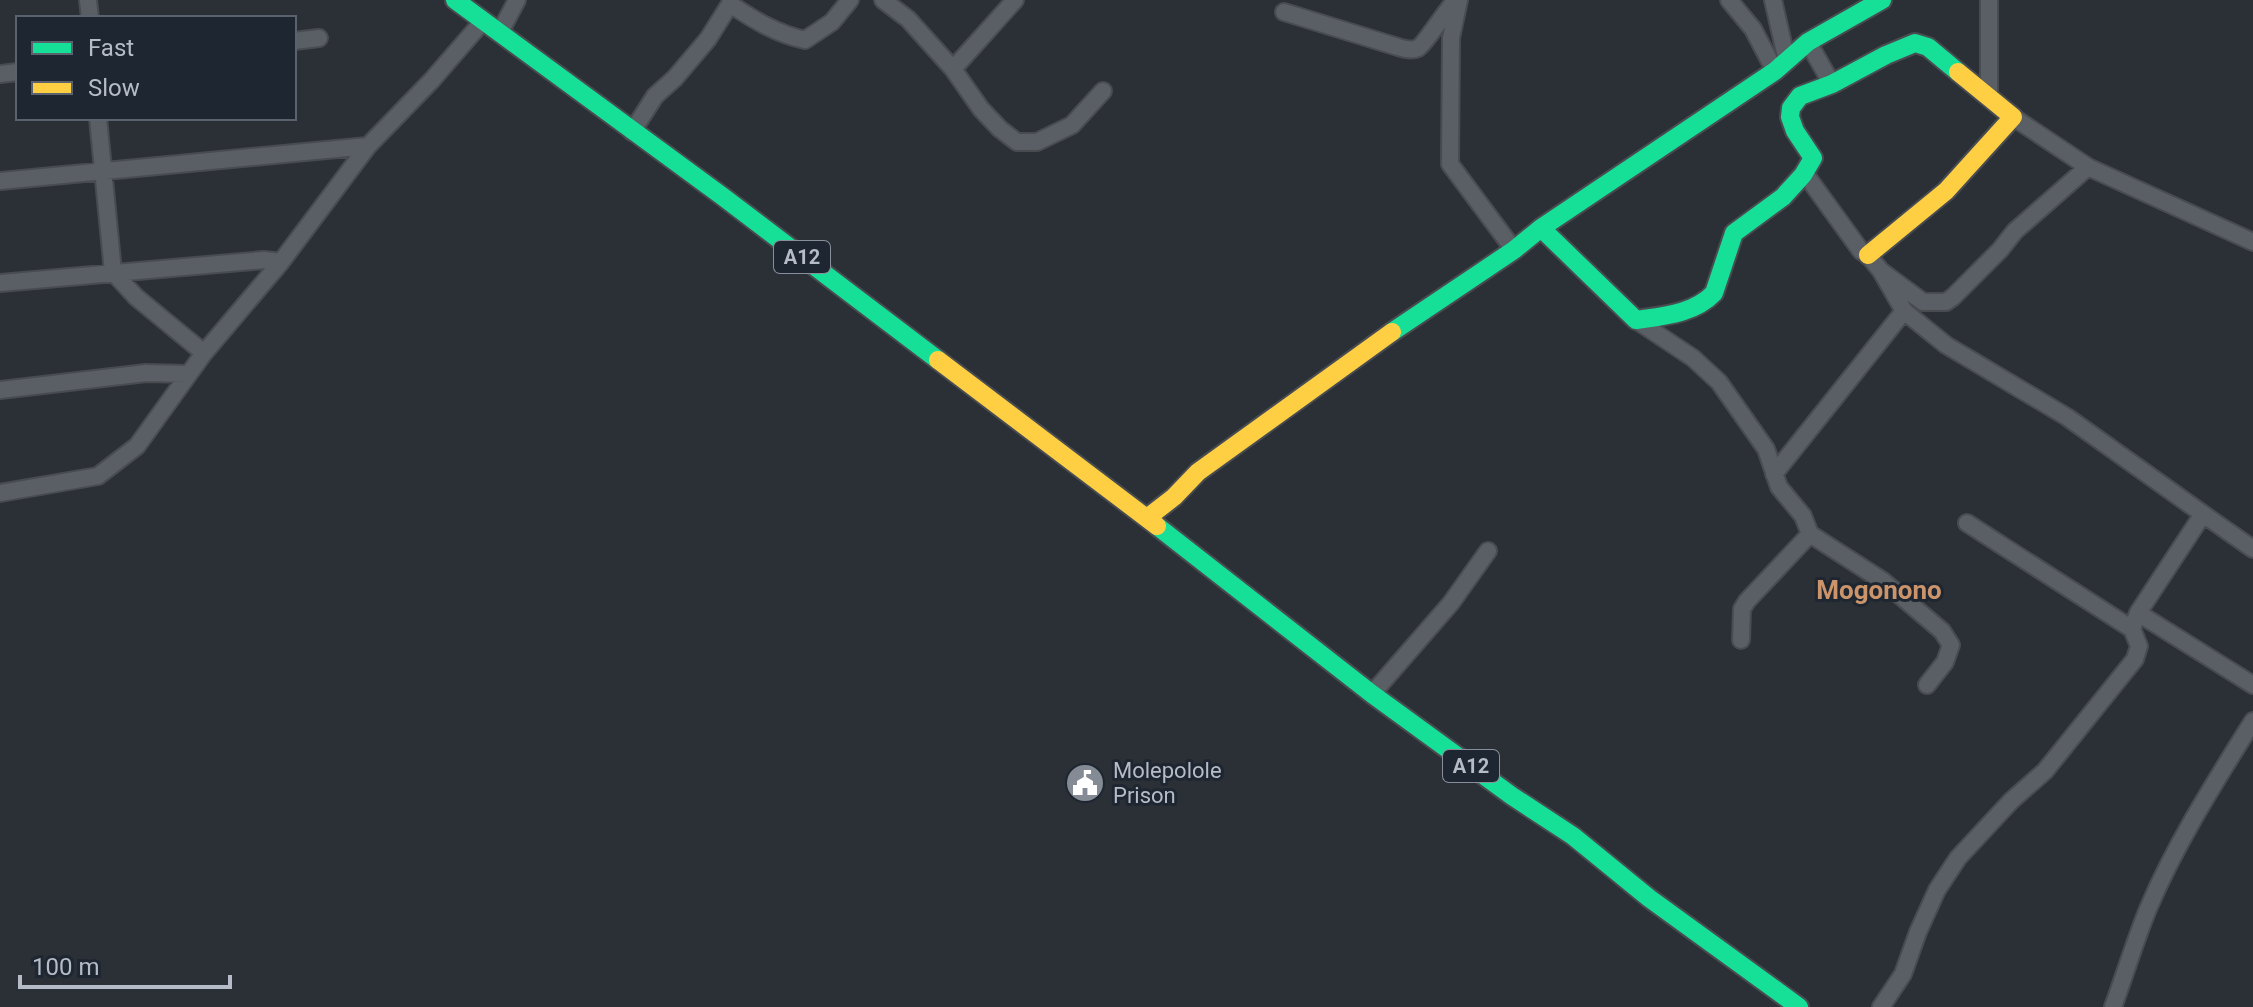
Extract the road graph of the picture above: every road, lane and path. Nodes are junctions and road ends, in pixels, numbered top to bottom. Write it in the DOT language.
graph roads {
  1 [pos="455,0"];
  2 [pos="517,0"];
  3 [pos="850,0"];
  4 [pos="883,0"];
  5 [pos="1015,0"];
  6 [pos="1458,0"];
  7 [pos="1729,0"];
  8 [pos="1773,0"];
  9 [pos="1882,0"];
  10 [pos="1989,0"];
  11 [pos="728,2"];
  12 [pos="1284,12"];
  13 [pos="483,21"];
  14 [pos="500,32"];
  15 [pos="319,38"];
  16 [pos="296,41"];
  17 [pos="1808,42"];
  18 [pos="1781,66"];
  19 [pos="953,69"];
  20 [pos="1832,84"];
  21 [pos="1103,91"];
  22 [pos="1989,95"];
  23 [pos="2013,117"];
  24 [pos="98,120"];
  25 [pos="632,132"];
  26 [pos="368,146"];
  27 [pos="2088,167"];
  28 [pos="101,172"];
  29 [pos="1806,175"];
  30 [pos="0,181"];
  31 [pos="1541,228"];
  32 [pos="2253,242"];
  33 [pos="1514,250"];
  34 [pos="1868,255"];
  35 [pos="281,262"];
  36 [pos="1881,271"];
  37 [pos="113,272"];
  38 [pos="0,283"];
  39 [pos="1904,311"];
  40 [pos="1636,320"];
  41 [pos="204,353"];
  42 [pos="188,374"];
  43 [pos="0,390"];
  44 [pos="1774,474"];
  45 [pos="0,493"];
  46 [pos="2203,514"];
  47 [pos="1147,518"];
  48 [pos="1967,523"];
  49 [pos="1810,534"];
  50 [pos="2253,549"];
  51 [pos="1488,551"];
  52 [pos="2138,613"];
  53 [pos="2132,629"];
  54 [pos="1741,640"];
  55 [pos="1927,685"];
  56 [pos="2253,685"];
  57 [pos="1372,694"];
  58 [pos="2253,721"];
  59 [pos="1799,1007"];
  60 [pos="1881,1007"];
  61 [pos="2113,1007"];
  1 -- 13 [label="street, A12"];
  2 -- 14 [label="street"];
  3 -- 11 [label="street"];
  4 -- 19 [label="street"];
  5 -- 19 [label="street"];
  6 -- 12 [label="street"];
  6 -- 33 [label="street"];
  7 -- 18 [label="street"];
  8 -- 18 [label="street"];
  9 -- 17 [label="street"];
  10 -- 22 [label="street"];
  11 -- 25 [label="street"];
  13 -- 14 [label="street, A12"];
  13 -- 26 [label="street"];
  14 -- 25 [label="street, A12"];
  15 -- 16 [label="street"];
  17 -- 18 [label="street"];
  17 -- 20 [label="street"];
  18 -- 31 [label="street"];
  19 -- 21 [label="street"];
  20 -- 22 [label="street"];
  20 -- 29 [label="street"];
  22 -- 23 [label="street"];
  23 -- 27 [label="street"];
  23 -- 34 [label="street"];
  24 -- 28 [label="street"];
  25 -- 47 [label="street, A12"];
  26 -- 28 [label="street"];
  26 -- 35 [label="street"];
  27 -- 32 [label="street"];
  27 -- 36 [label="street"];
  28 -- 30 [label="street"];
  28 -- 37 [label="street"];
  29 -- 34 [label="street"];
  29 -- 40 [label="street"];
  31 -- 33 [label="street"];
  31 -- 40 [label="street"];
  33 -- 47 [label="street"];
  34 -- 36 [label="street"];
  35 -- 37 [label="street"];
  35 -- 41 [label="street"];
  36 -- 39 [label="street"];
  37 -- 38 [label="street"];
  37 -- 41 [label="street"];
  39 -- 44 [label="street"];
  39 -- 46 [label="street"];
  40 -- 44 [label="street"];
  41 -- 42 [label="street"];
  42 -- 43 [label="street"];
  42 -- 45 [label="street"];
  44 -- 49 [label="street"];
  46 -- 50 [label="street"];
  46 -- 52 [label="street"];
  47 -- 57 [label="street, A12"];
  48 -- 53 [label="street"];
  49 -- 54 [label="street"];
  49 -- 55 [label="street"];
  51 -- 57 [label="street"];
  52 -- 53 [label="street"];
  52 -- 56 [label="street"];
  53 -- 60 [label="street"];
  57 -- 59 [label="street, A12"];
  58 -- 61 [label="street"];
}
